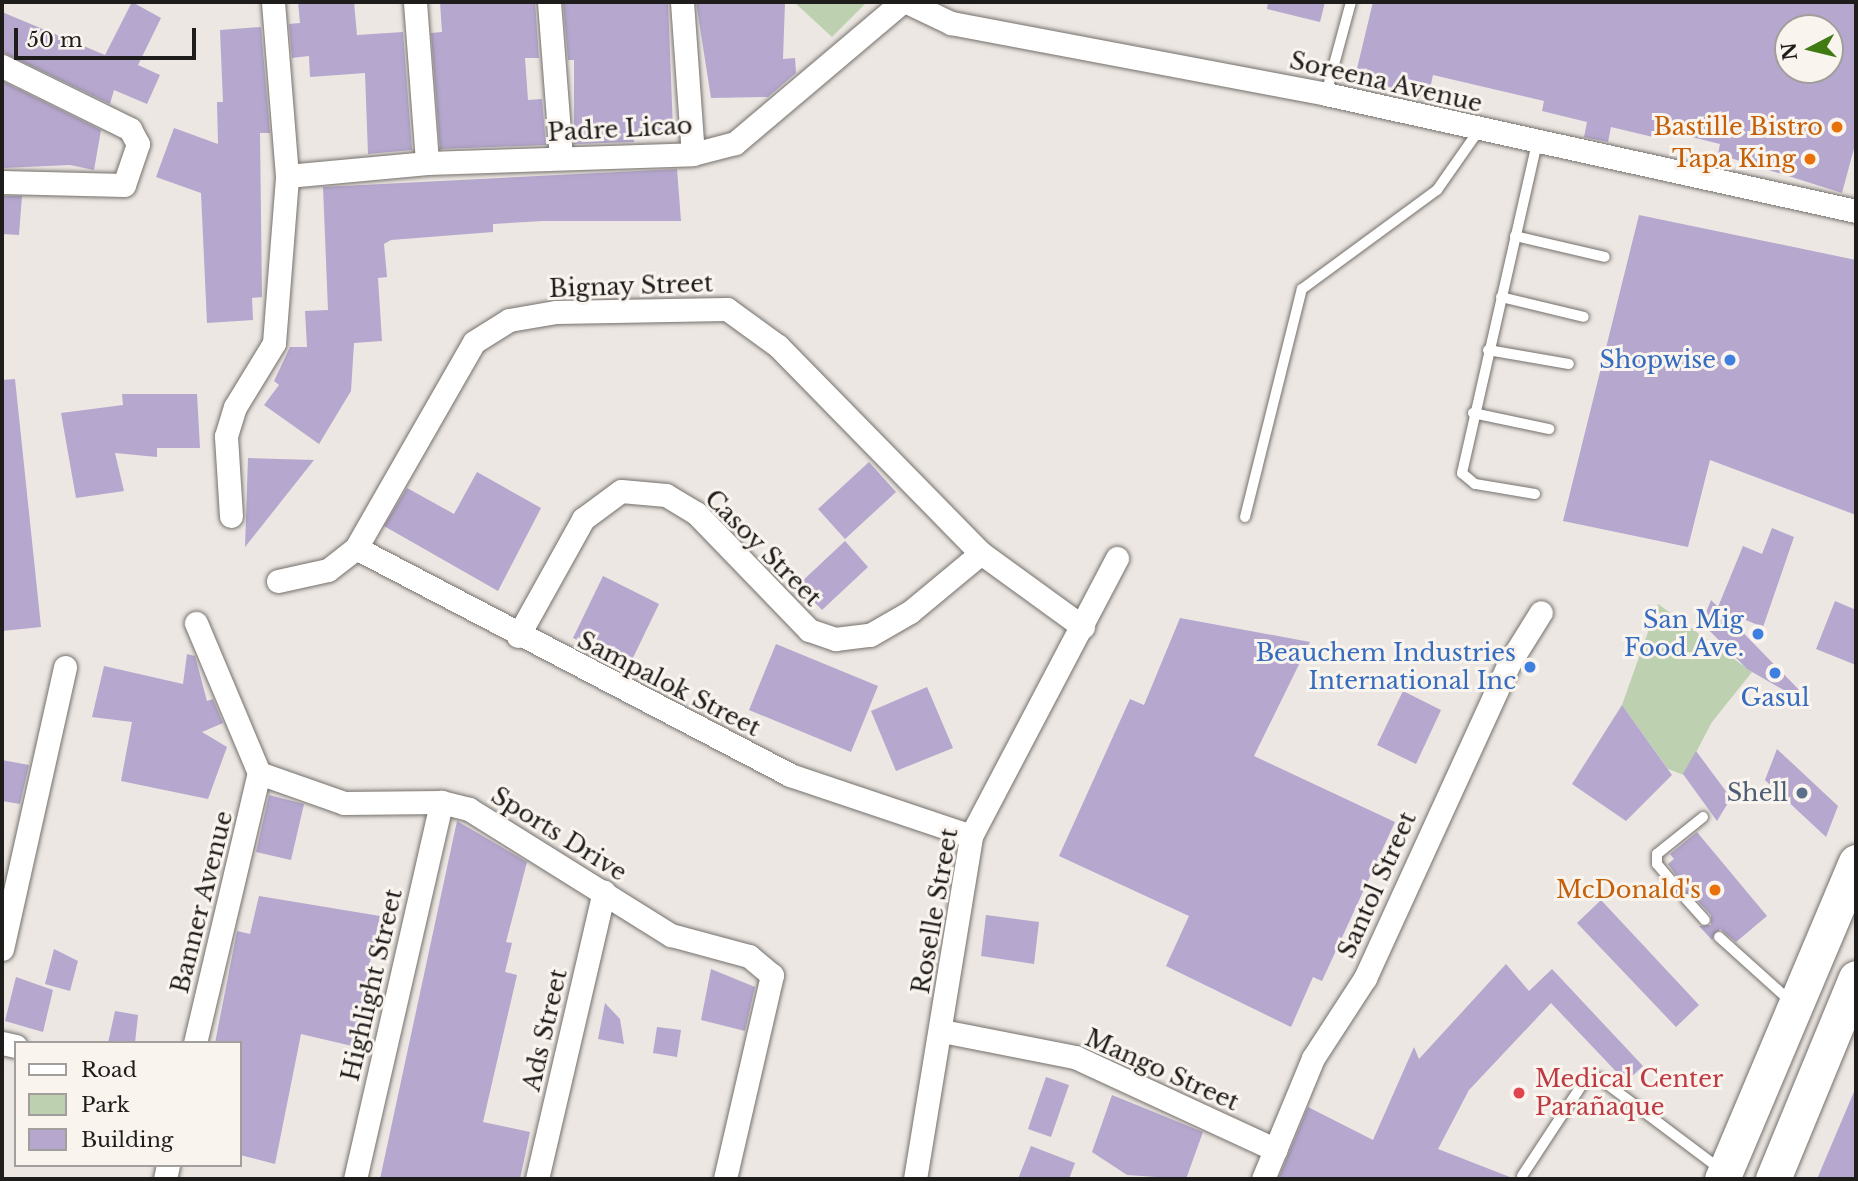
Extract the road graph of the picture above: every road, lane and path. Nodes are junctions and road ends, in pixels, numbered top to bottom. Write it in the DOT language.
graph roads {
  1 [pos="273,2"];
  2 [pos="415,2"];
  3 [pos="548,2"];
  4 [pos="682,2"];
  5 [pos="905,2"];
  6 [pos="1351,2"];
  7 [pos="2,66"];
  8 [pos="1326,94"];
  9 [pos="1479,130"];
  10 [pos="1536,143"];
  11 [pos="693,154"];
  12 [pos="561,158"];
  13 [pos="427,163"];
  14 [pos="287,176"];
  15 [pos="2,181"];
  16 [pos="1856,211"];
  17 [pos="1515,236"];
  18 [pos="1605,257"];
  19 [pos="1501,297"];
  20 [pos="1584,317"];
  21 [pos="1488,350"];
  22 [pos="1569,364"];
  23 [pos="1473,413"];
  24 [pos="1549,429"];
  25 [pos="1535,494"];
  26 [pos="231,516"];
  27 [pos="1245,517"];
  28 [pos="356,548"];
  29 [pos="981,553"];
  30 [pos="1117,558"];
  31 [pos="278,581"];
  32 [pos="1541,612"];
  33 [pos="196,623"];
  34 [pos="1083,626"];
  35 [pos="518,636"];
  36 [pos="65,667"];
  37 [pos="259,774"];
  38 [pos="442,802"];
  39 [pos="1703,817"];
  40 [pos="971,836"];
  41 [pos="1856,862"];
  42 [pos="1673,883"];
  43 [pos="604,892"];
  44 [pos="1686,899"];
  45 [pos="1705,920"];
  46 [pos="1719,937"];
  47 [pos="2,949"];
  48 [pos="1856,978"];
  49 [pos="1796,1006"];
  50 [pos="942,1031"];
  51 [pos="195,1041"];
  52 [pos="1276,1150"];
  53 [pos="1522,1176"];
  54 [pos="1724,1176"];
  55 [pos="355,1179"];
  56 [pos="537,1179"];
  57 [pos="724,1179"];
  58 [pos="915,1179"];
  59 [pos="1263,1179"];
  60 [pos="1773,1179"];
  1 -- 14 [label="street"];
  2 -- 13 [label="street"];
  3 -- 12 [label="street"];
  4 -- 11 [label="street"];
  5 -- 8 [label="street, Soreena Avenue"];
  5 -- 11 [label="street, Padre Licao"];
  6 -- 8 [label="lane"];
  7 -- 15 [label="street"];
  8 -- 9 [label="street, Soreena Avenue"];
  9 -- 10 [label="street, Soreena Avenue"];
  9 -- 27 [label="lane"];
  10 -- 16 [label="street, Soreena Avenue"];
  10 -- 17 [label="lane"];
  11 -- 12 [label="street, Padre Licao"];
  12 -- 13 [label="street, Padre Licao"];
  13 -- 14 [label="street, Padre Licao"];
  14 -- 26 [label="street"];
  17 -- 18 [label="lane"];
  17 -- 19 [label="lane"];
  19 -- 20 [label="lane"];
  19 -- 21 [label="lane"];
  21 -- 22 [label="lane"];
  21 -- 23 [label="lane"];
  23 -- 24 [label="lane"];
  23 -- 25 [label="lane"];
  28 -- 29 [label="street, Bignay Street"];
  28 -- 31 [label="street, Bignay Street"];
  28 -- 35 [label="street, Sampalok Street"];
  29 -- 34 [label="street, Bignay Street"];
  29 -- 35 [label="street, Casoy Street"];
  30 -- 34 [label="street, Roselle Street"];
  32 -- 52 [label="street, Santol Street"];
  33 -- 37 [label="street"];
  34 -- 40 [label="street, Roselle Street"];
  35 -- 40 [label="street, Sampalok Street"];
  36 -- 47 [label="street"];
  37 -- 38 [label="street, Sports Drive"];
  37 -- 51 [label="street, Banner Avenue"];
  38 -- 43 [label="street, Sports Drive"];
  38 -- 55 [label="street, Highlight Street"];
  39 -- 42 [label="lane"];
  40 -- 50 [label="street, Roselle Street"];
  41 -- 49 [label="main road"];
  43 -- 56 [label="street, Ads Street"];
  43 -- 57 [label="street, Sports Drive"];
  44 -- 45 [label="lane"];
  46 -- 49 [label="lane"];
  48 -- 60 [label="main road"];
  49 -- 54 [label="main road"];
  50 -- 52 [label="street, Mango Street"];
  50 -- 58 [label="street, Roselle Street"];
  52 -- 59 [label="street, Santol Street"];
  53 -- 54 [label="lane"];
}
